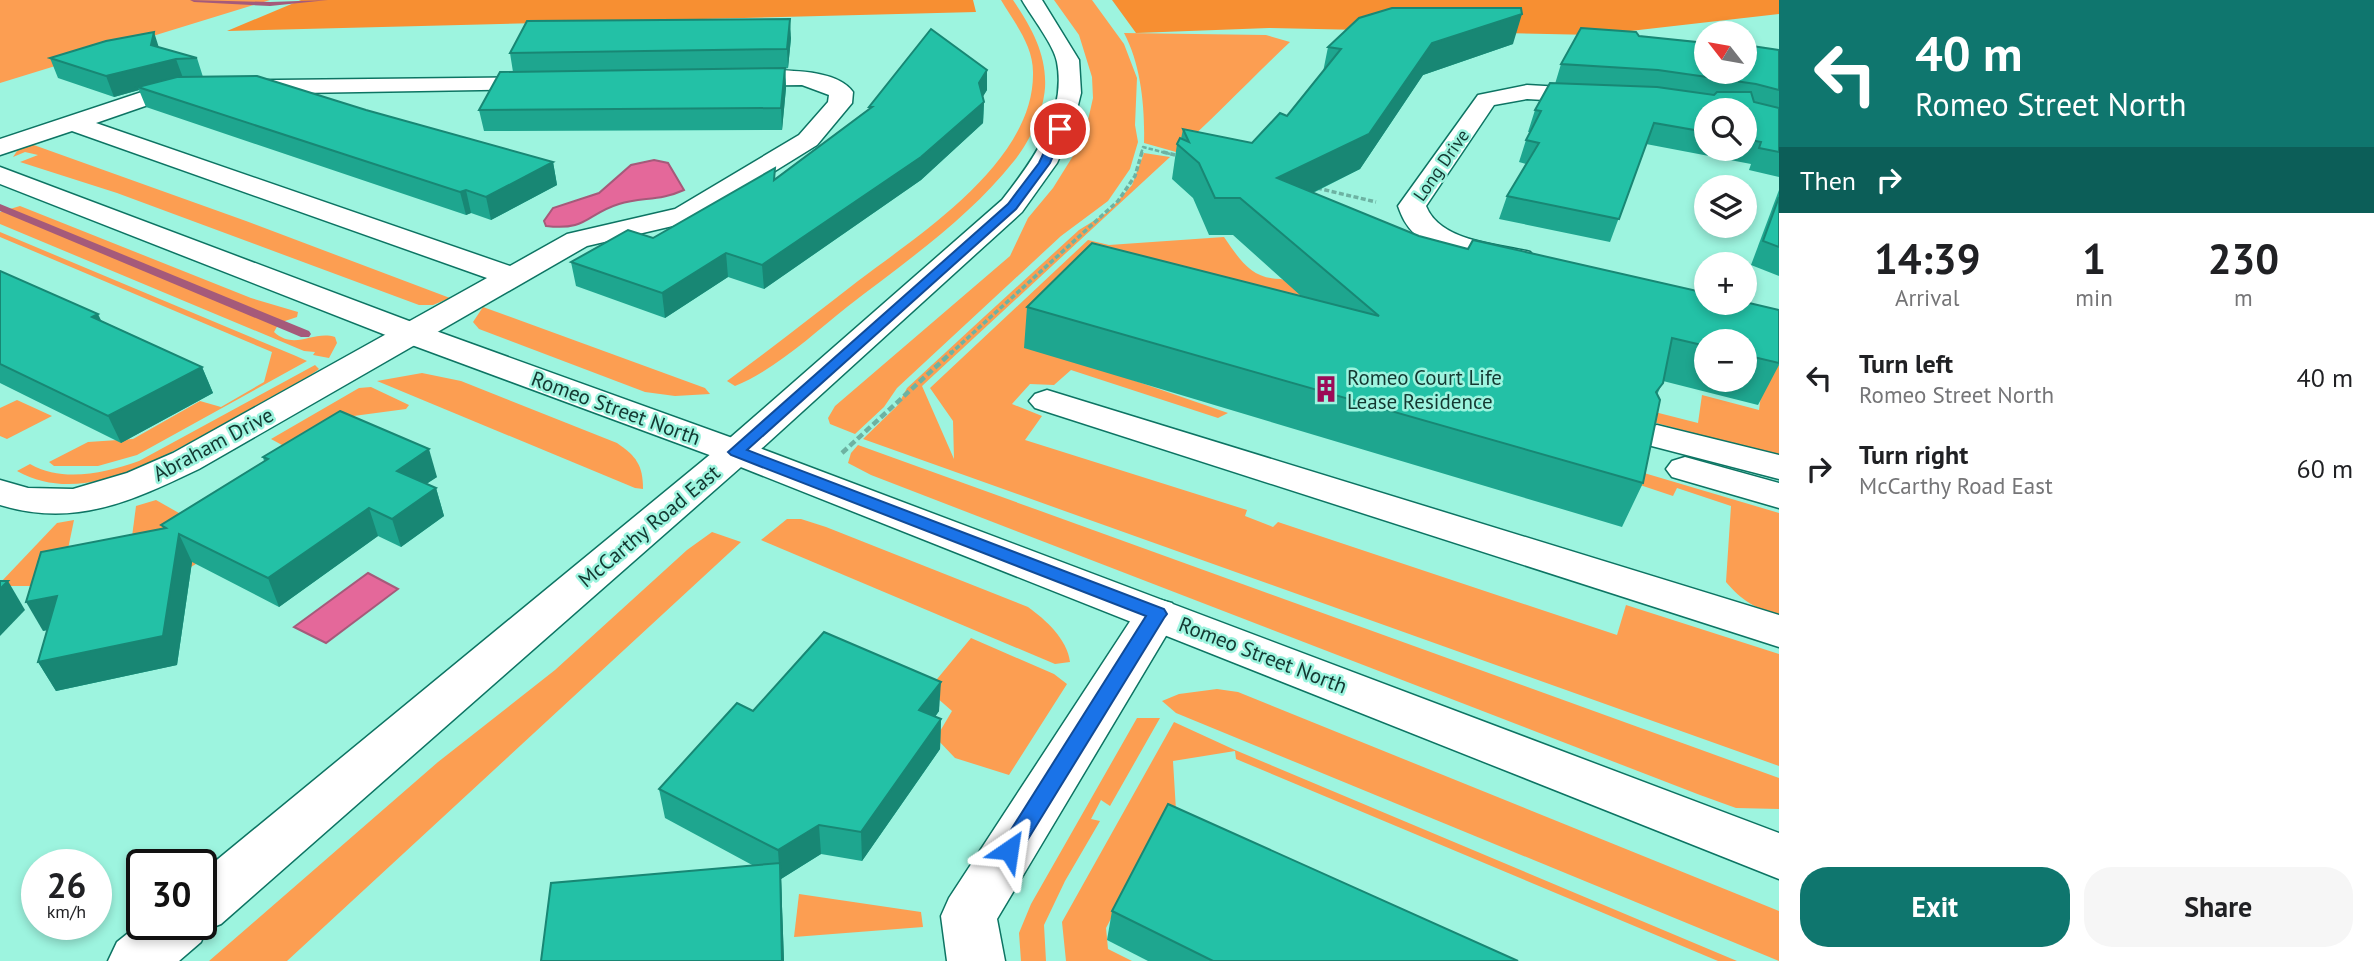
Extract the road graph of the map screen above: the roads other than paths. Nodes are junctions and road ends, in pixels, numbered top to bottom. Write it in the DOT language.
graph roads {
  1 [pos="1032,0"];
  2 [pos="714,79"];
  3 [pos="565,82"];
  4 [pos="1623,97"];
  5 [pos="74,123"];
  6 [pos="0,147"];
  7 [pos="0,175"];
  8 [pos="1548,264"];
  9 [pos="513,276"];
  10 [pos="413,334"];
  11 [pos="1047,401"];
  12 [pos="736,452"];
  13 [pos="1779,467"];
  14 [pos="0,492"];
  15 [pos="1779,496"];
  16 [pos="1157,614"];
  17 [pos="1779,631"];
  18 [pos="1779,856"];
  19 [pos="217,893"];
  20 [pos="162,940"];
  21 [pos="137,961"];
  22 [pos="976,961"];
  1 -- 12 [label="street, McCarthy Road East"];
  2 -- 9 [label="street, Abraham Drive"];
  3 -- 5 [label="street"];
  4 -- 8 [label="street, Long Drive"];
  5 -- 6 [label="street"];
  5 -- 9 [label="street"];
  7 -- 10 [label="street, Romeo Street North"];
  9 -- 10 [label="street, Abraham Drive"];
  10 -- 12 [label="street, Romeo Street North"];
  10 -- 14 [label="street, Abraham Drive"];
  11 -- 17 [label="street"];
  12 -- 16 [label="street, Romeo Street North"];
  12 -- 19 [label="street, McCarthy Road East"];
  13 -- 15 [label="street"];
  16 -- 18 [label="street, Romeo Street North"];
  16 -- 22 [label="street"];
  20 -- 21 [label="street"];
}
